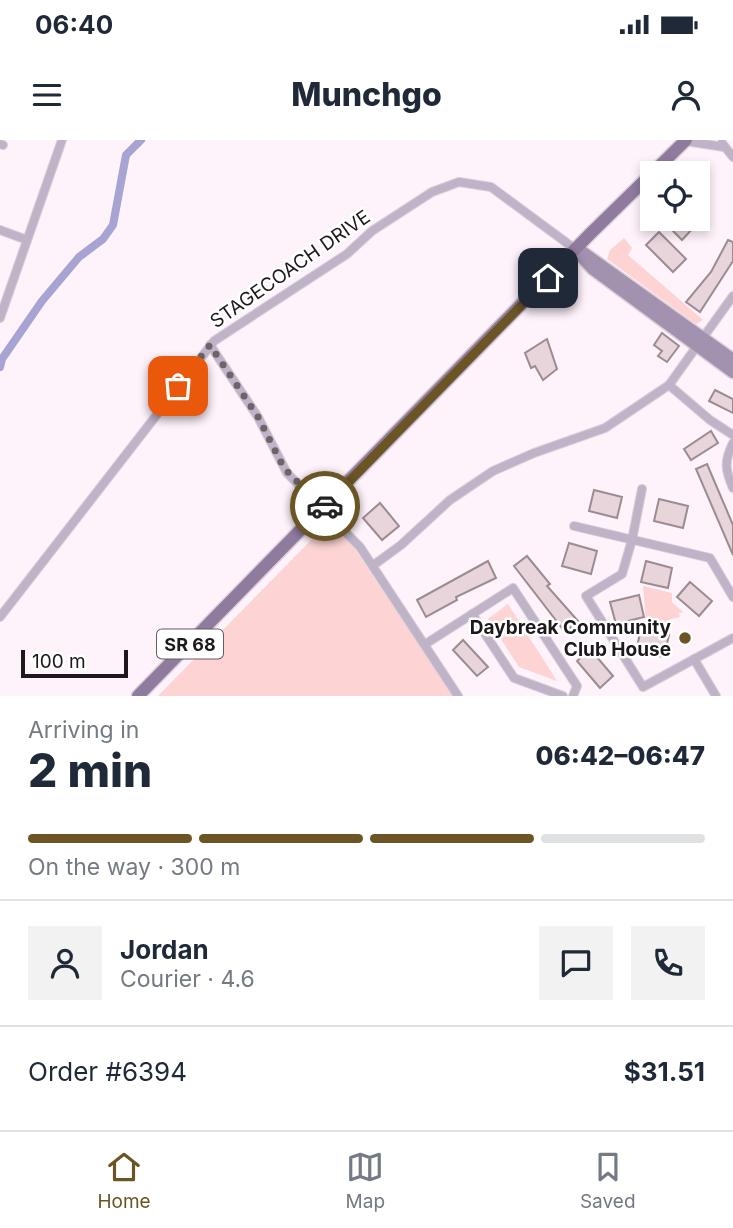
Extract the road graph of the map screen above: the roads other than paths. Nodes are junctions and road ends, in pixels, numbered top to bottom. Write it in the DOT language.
graph roads {
  1 [pos="62,140"];
  2 [pos="686,140"];
  3 [pos="722,143"];
  4 [pos="733,157"];
  5 [pos="0,230"];
  6 [pos="27,240"];
  7 [pos="575,249"];
  8 [pos="733,296"];
  9 [pos="0,318"];
  10 [pos="699,341"];
  11 [pos="210,345"];
  12 [pos="733,360"];
  13 [pos="733,372"];
  14 [pos="669,385"];
  15 [pos="733,435"];
  16 [pos="733,443"];
  17 [pos="733,488"];
  18 [pos="642,489"];
  19 [pos="323,508"];
  20 [pos="574,526"];
  21 [pos="632,540"];
  22 [pos="375,564"];
  23 [pos="733,597"];
  24 [pos="472,614"];
  25 [pos="0,617"];
  26 [pos="733,638"];
  27 [pos="427,643"];
  28 [pos="694,659"];
  29 [pos="138,696"];
  30 [pos="458,696"];
  31 [pos="563,696"];
  32 [pos="573,696"];
  33 [pos="716,696"];
  1 -- 6 [label="street"];
  2 -- 3 [label="street"];
  2 -- 7 [label="main road, SR 68"];
  3 -- 4 [label="street"];
  5 -- 6 [label="street"];
  6 -- 9 [label="street"];
  7 -- 10 [label="street"];
  7 -- 11 [label="street, STAGECOACH DRIVE"];
  7 -- 19 [label="main road, SR 68"];
  8 -- 10 [label="street"];
  10 -- 12 [label="street"];
  10 -- 13 [label="street"];
  10 -- 14 [label="street"];
  11 -- 19 [label="street"];
  11 -- 25 [label="street, STAGECOACH DRIVE"];
  14 -- 15 [label="street"];
  14 -- 22 [label="street"];
  16 -- 17 [label="street"];
  18 -- 21 [label="street"];
  19 -- 29 [label="main road, SR 68"];
  19 -- 30 [label="street"];
  20 -- 21 [label="street"];
  21 -- 23 [label="street"];
  21 -- 28 [label="street"];
  24 -- 27 [label="street"];
  24 -- 31 [label="street"];
  24 -- 32 [label="street"];
  26 -- 28 [label="street"];
  28 -- 33 [label="street"];
}
